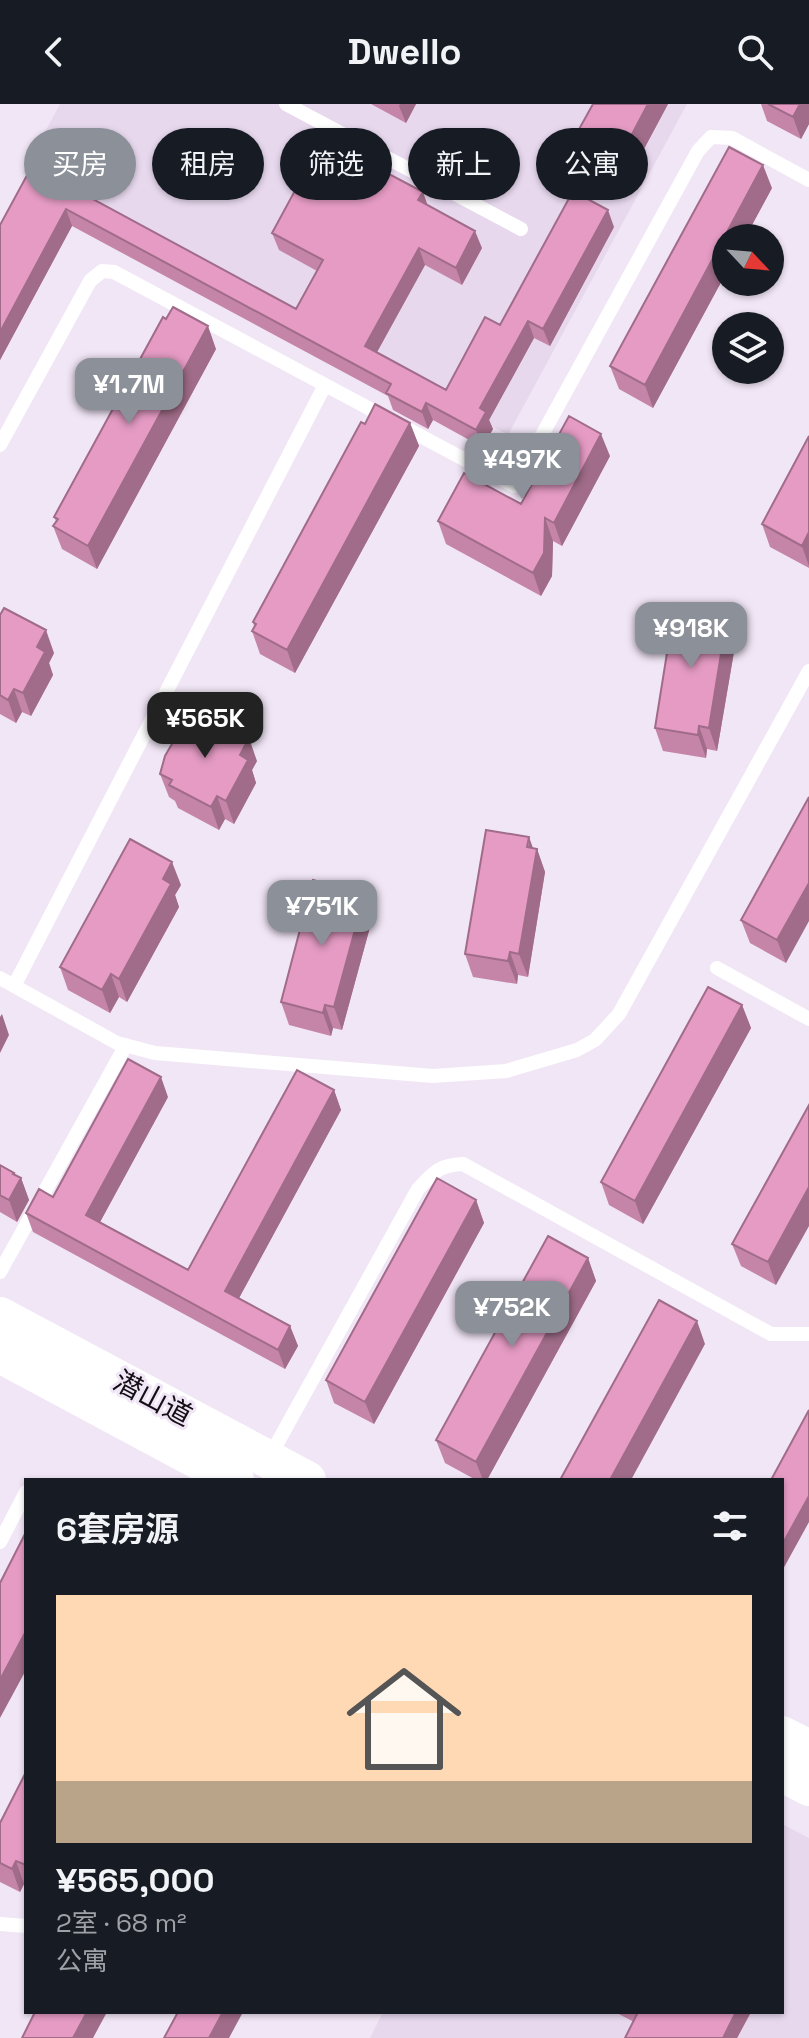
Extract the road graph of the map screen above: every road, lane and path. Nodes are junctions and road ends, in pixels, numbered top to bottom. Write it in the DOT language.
graph roads {
  1 [pos="286,104"];
  2 [pos="809,180"];
  3 [pos="521,229"];
  4 [pos="325,385"];
  5 [pos="0,445"];
  6 [pos="809,671"];
  7 [pos="717,968"];
  8 [pos="0,978"];
  9 [pos="14,986"];
  10 [pos="809,1019"];
  11 [pos="126,1045"];
  12 [pos="0,1272"];
  13 [pos="0,1316"];
  14 [pos="809,1334"];
  15 [pos="0,1354"];
  16 [pos="268,1459"];
  17 [pos="231,1478"];
  18 [pos="303,1478"];
  19 [pos="24,1496"];
  20 [pos="0,1542"];
  21 [pos="784,1736"];
  22 [pos="809,1749"];
  23 [pos="784,1774"];
  24 [pos="809,1787"];
  25 [pos="0,1924"];
  26 [pos="24,1926"];
  1 -- 3 [label="lane"];
  2 -- 4 [label="lane"];
  4 -- 5 [label="lane"];
  4 -- 9 [label="lane"];
  6 -- 11 [label="lane"];
  7 -- 10 [label="lane"];
  8 -- 9 [label="lane"];
  9 -- 11 [label="lane"];
  11 -- 12 [label="lane"];
  13 -- 16 [label="main road, 潜山道"];
  14 -- 16 [label="lane"];
  15 -- 17 [label="main road, 潜山道"];
  16 -- 18 [label="main road, 潜山道"];
  19 -- 20 [label="lane"];
  21 -- 22 [label="main road"];
  23 -- 24 [label="main road"];
  25 -- 26 [label="lane"];
}
